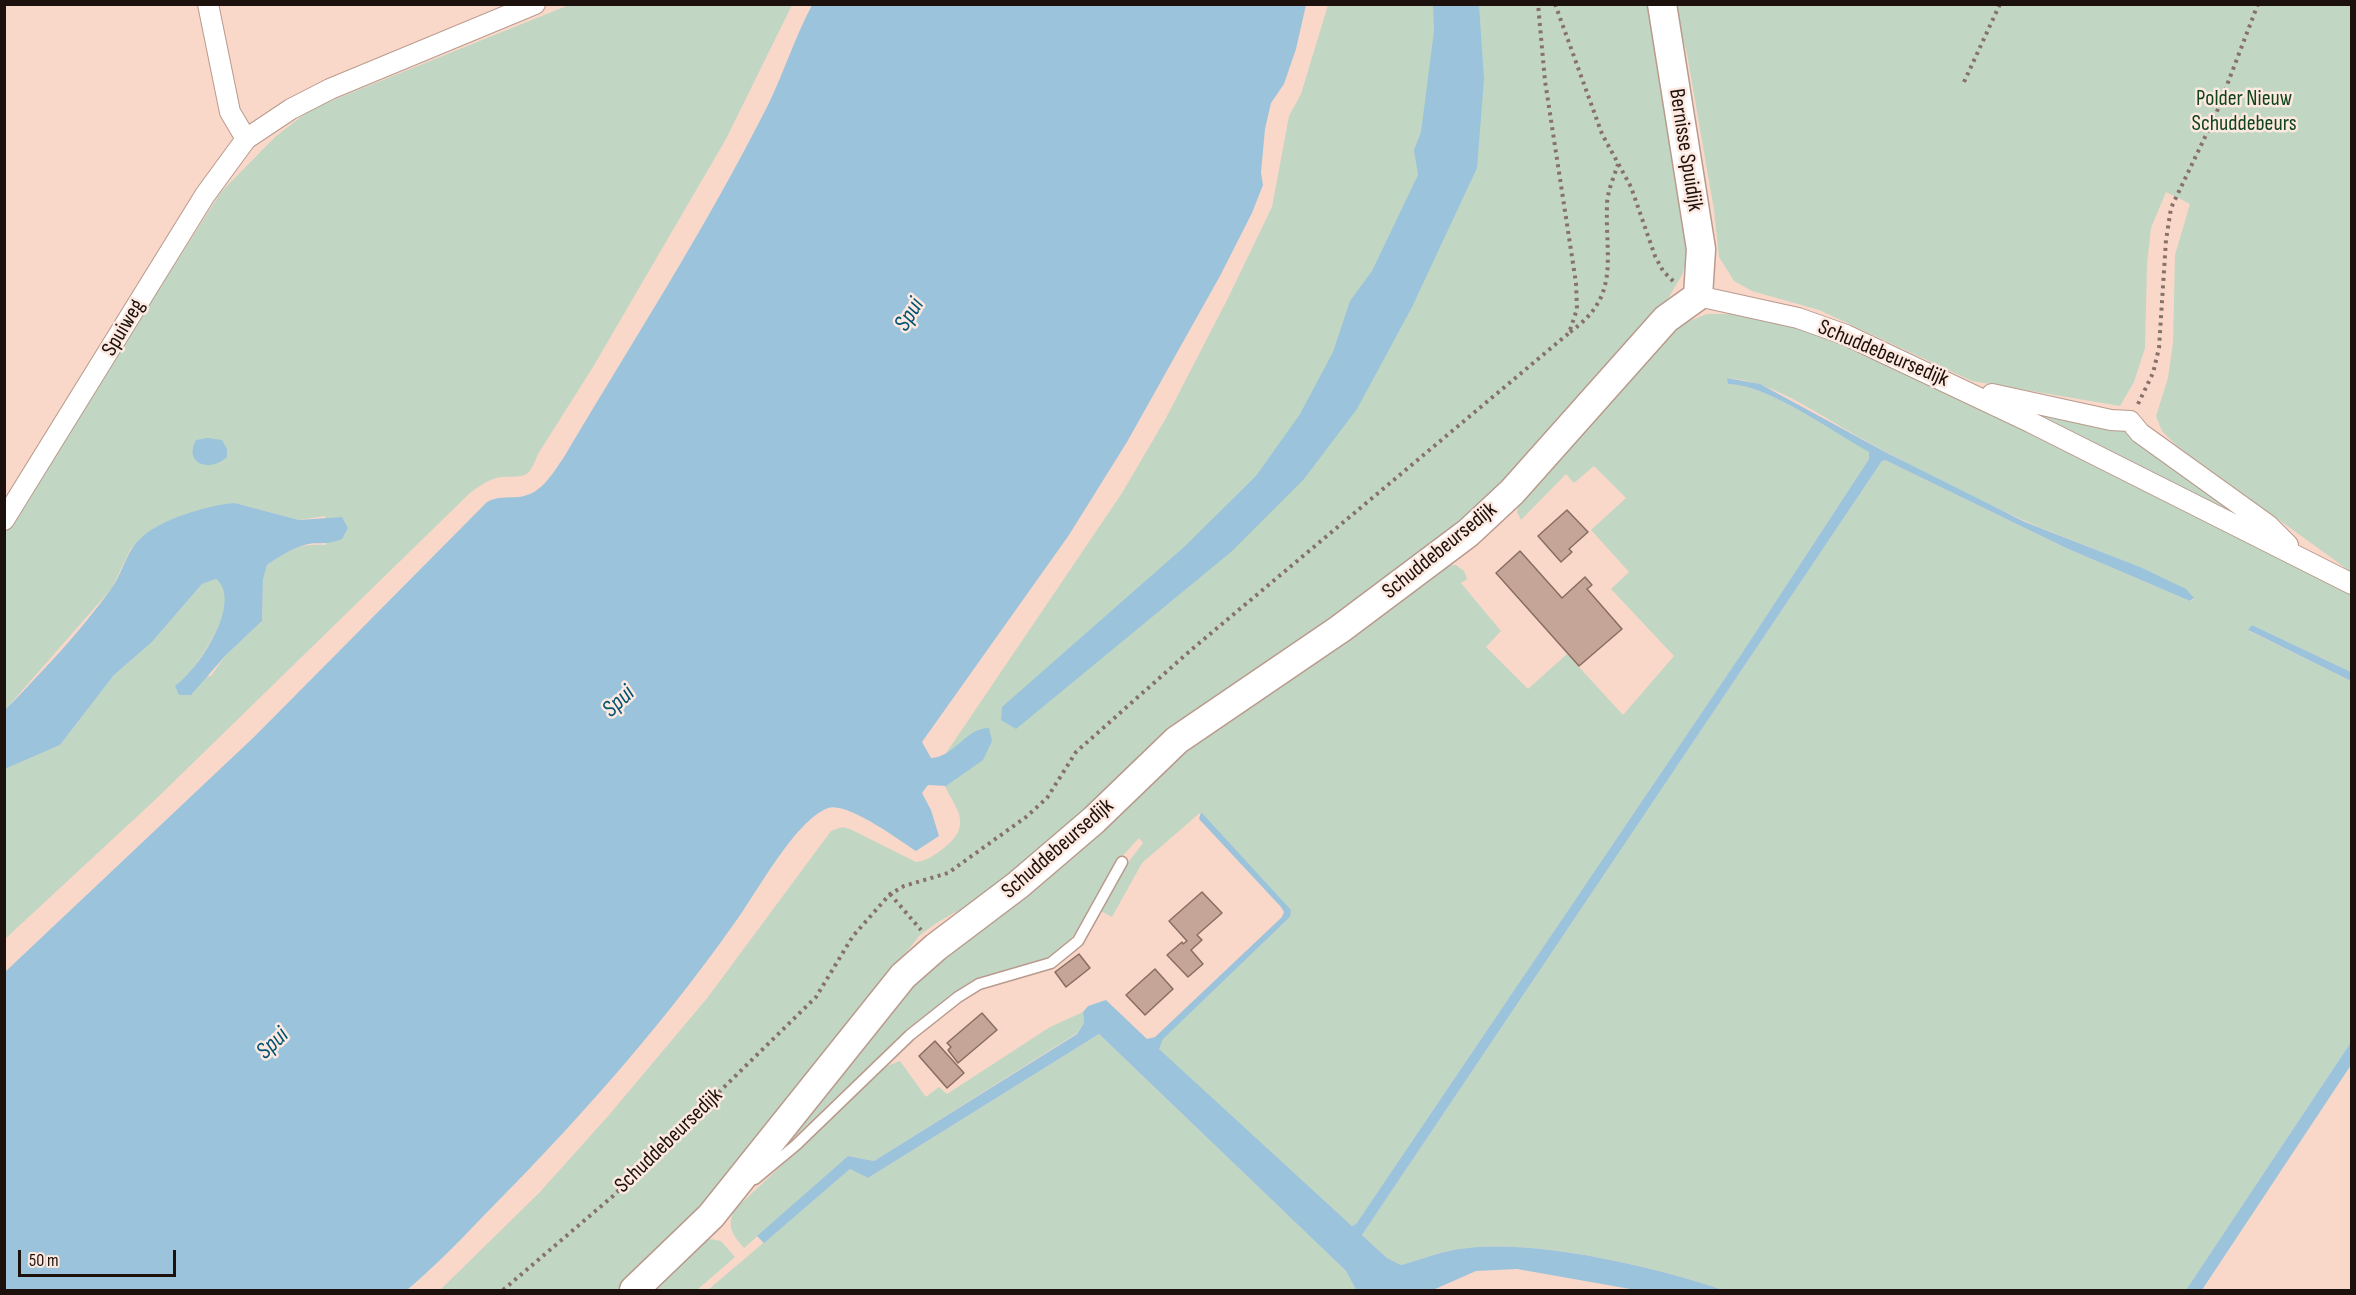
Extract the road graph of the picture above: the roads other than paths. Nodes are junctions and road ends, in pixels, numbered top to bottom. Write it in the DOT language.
graph roads {
  1 [pos="208,4"];
  2 [pos="535,4"];
  3 [pos="1662,4"];
  4 [pos="246,139"];
  5 [pos="1698,296"];
  6 [pos="1960,387"];
  7 [pos="4,519"];
  8 [pos="2302,558"];
  9 [pos="2352,584"];
  10 [pos="1122,862"];
  11 [pos="711,1216"];
  12 [pos="634,1290"];
  1 -- 4 [label="street"];
  2 -- 4 [label="street, Spuiweg"];
  3 -- 5 [label="street, Bernisse Spuidijk"];
  4 -- 7 [label="street, Spuiweg"];
  5 -- 6 [label="street, Schuddebeursedijk"];
  5 -- 11 [label="street, Schuddebeursedijk"];
  6 -- 8 [label="street, Schuddebeursedijk"];
  6 -- 8 [label="street, Schuddebeursedijk"];
  8 -- 9 [label="street, Schuddebeursedijk"];
  10 -- 11 [label="lane"];
  11 -- 12 [label="street, Schuddebeursedijk"];
}
